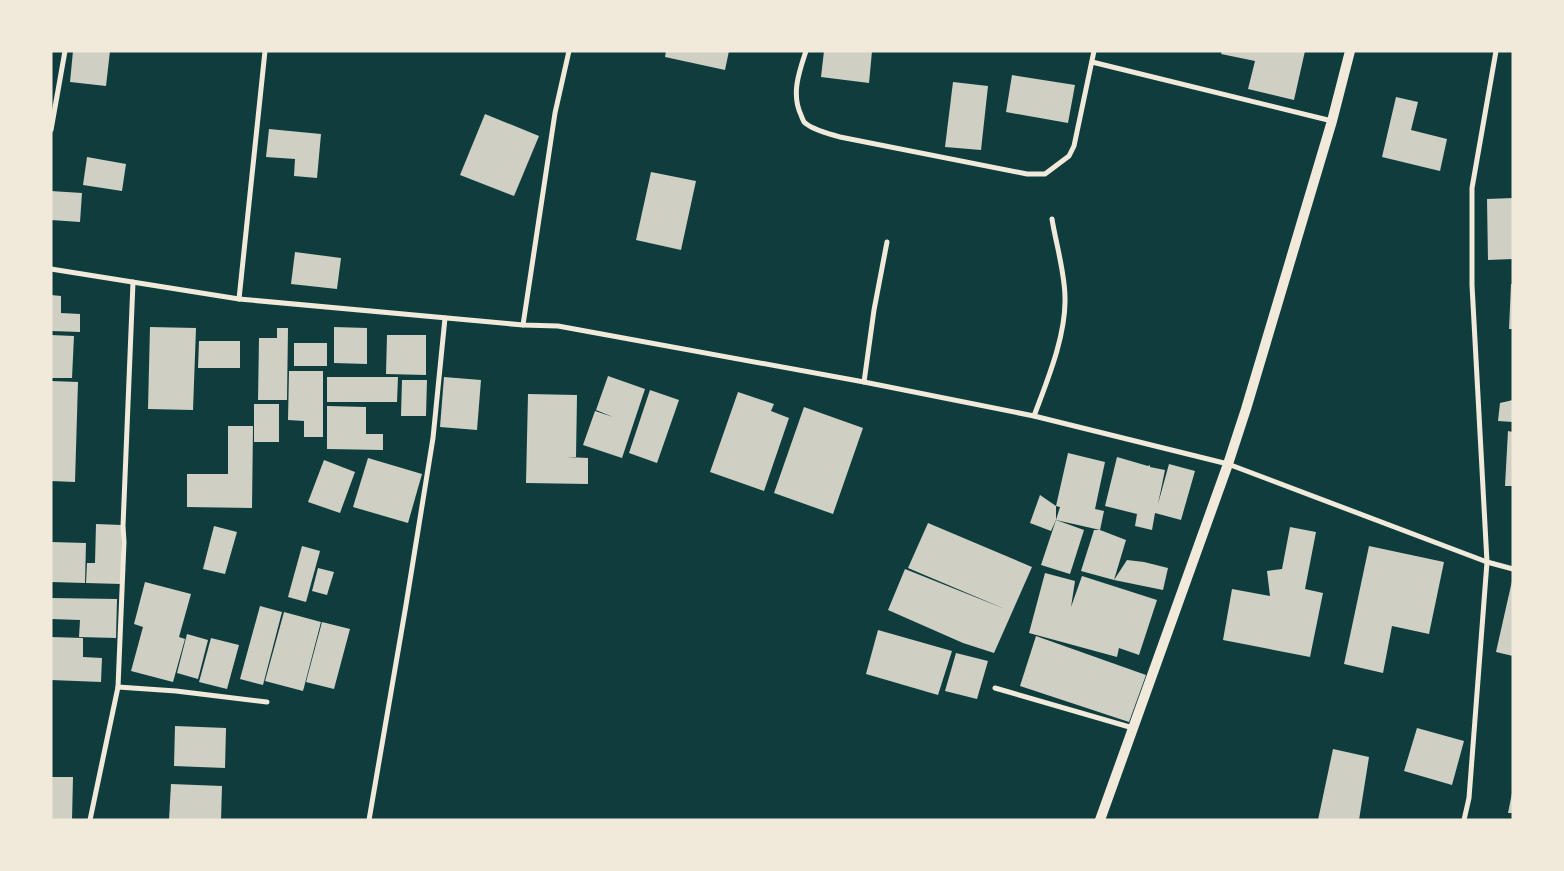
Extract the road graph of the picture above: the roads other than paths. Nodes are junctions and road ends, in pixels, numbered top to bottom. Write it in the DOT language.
graph roads {
  1 [pos="65,51"];
  2 [pos="264,51"];
  3 [pos="570,51"];
  4 [pos="806,51"];
  5 [pos="1094,51"];
  6 [pos="1350,51"];
  7 [pos="1496,51"];
  8 [pos="1092,62"];
  9 [pos="1332,121"];
  10 [pos="51,130"];
  11 [pos="1052,219"];
  12 [pos="886,242"];
  13 [pos="51,269"];
  14 [pos="133,282"];
  15 [pos="239,300"];
  16 [pos="445,318"];
  17 [pos="523,325"];
  18 [pos="864,382"];
  19 [pos="1034,416"];
  20 [pos="1228,464"];
  21 [pos="1487,562"];
  22 [pos="1513,569"];
  23 [pos="118,687"];
  24 [pos="995,688"];
  25 [pos="267,702"];
  26 [pos="1133,728"];
  27 [pos="90,820"];
  28 [pos="369,820"];
  29 [pos="1100,820"];
  30 [pos="1464,820"];
  1 -- 10 [label="street"];
  2 -- 15 [label="street"];
  3 -- 17 [label="street"];
  4 -- 8 [label="street"];
  5 -- 8 [label="street"];
  6 -- 9 [label="main road"];
  7 -- 21 [label="street"];
  8 -- 9 [label="street"];
  9 -- 20 [label="main road"];
  11 -- 19 [label="street"];
  12 -- 18 [label="street"];
  13 -- 14 [label="street"];
  14 -- 15 [label="street"];
  14 -- 23 [label="street"];
  15 -- 16 [label="street"];
  16 -- 17 [label="street"];
  16 -- 28 [label="street"];
  17 -- 18 [label="street"];
  18 -- 19 [label="street"];
  19 -- 20 [label="street"];
  20 -- 21 [label="street"];
  20 -- 26 [label="main road"];
  21 -- 22 [label="street"];
  21 -- 30 [label="street"];
  23 -- 25 [label="street"];
  23 -- 27 [label="street"];
  24 -- 26 [label="street"];
  26 -- 29 [label="main road"];
}
